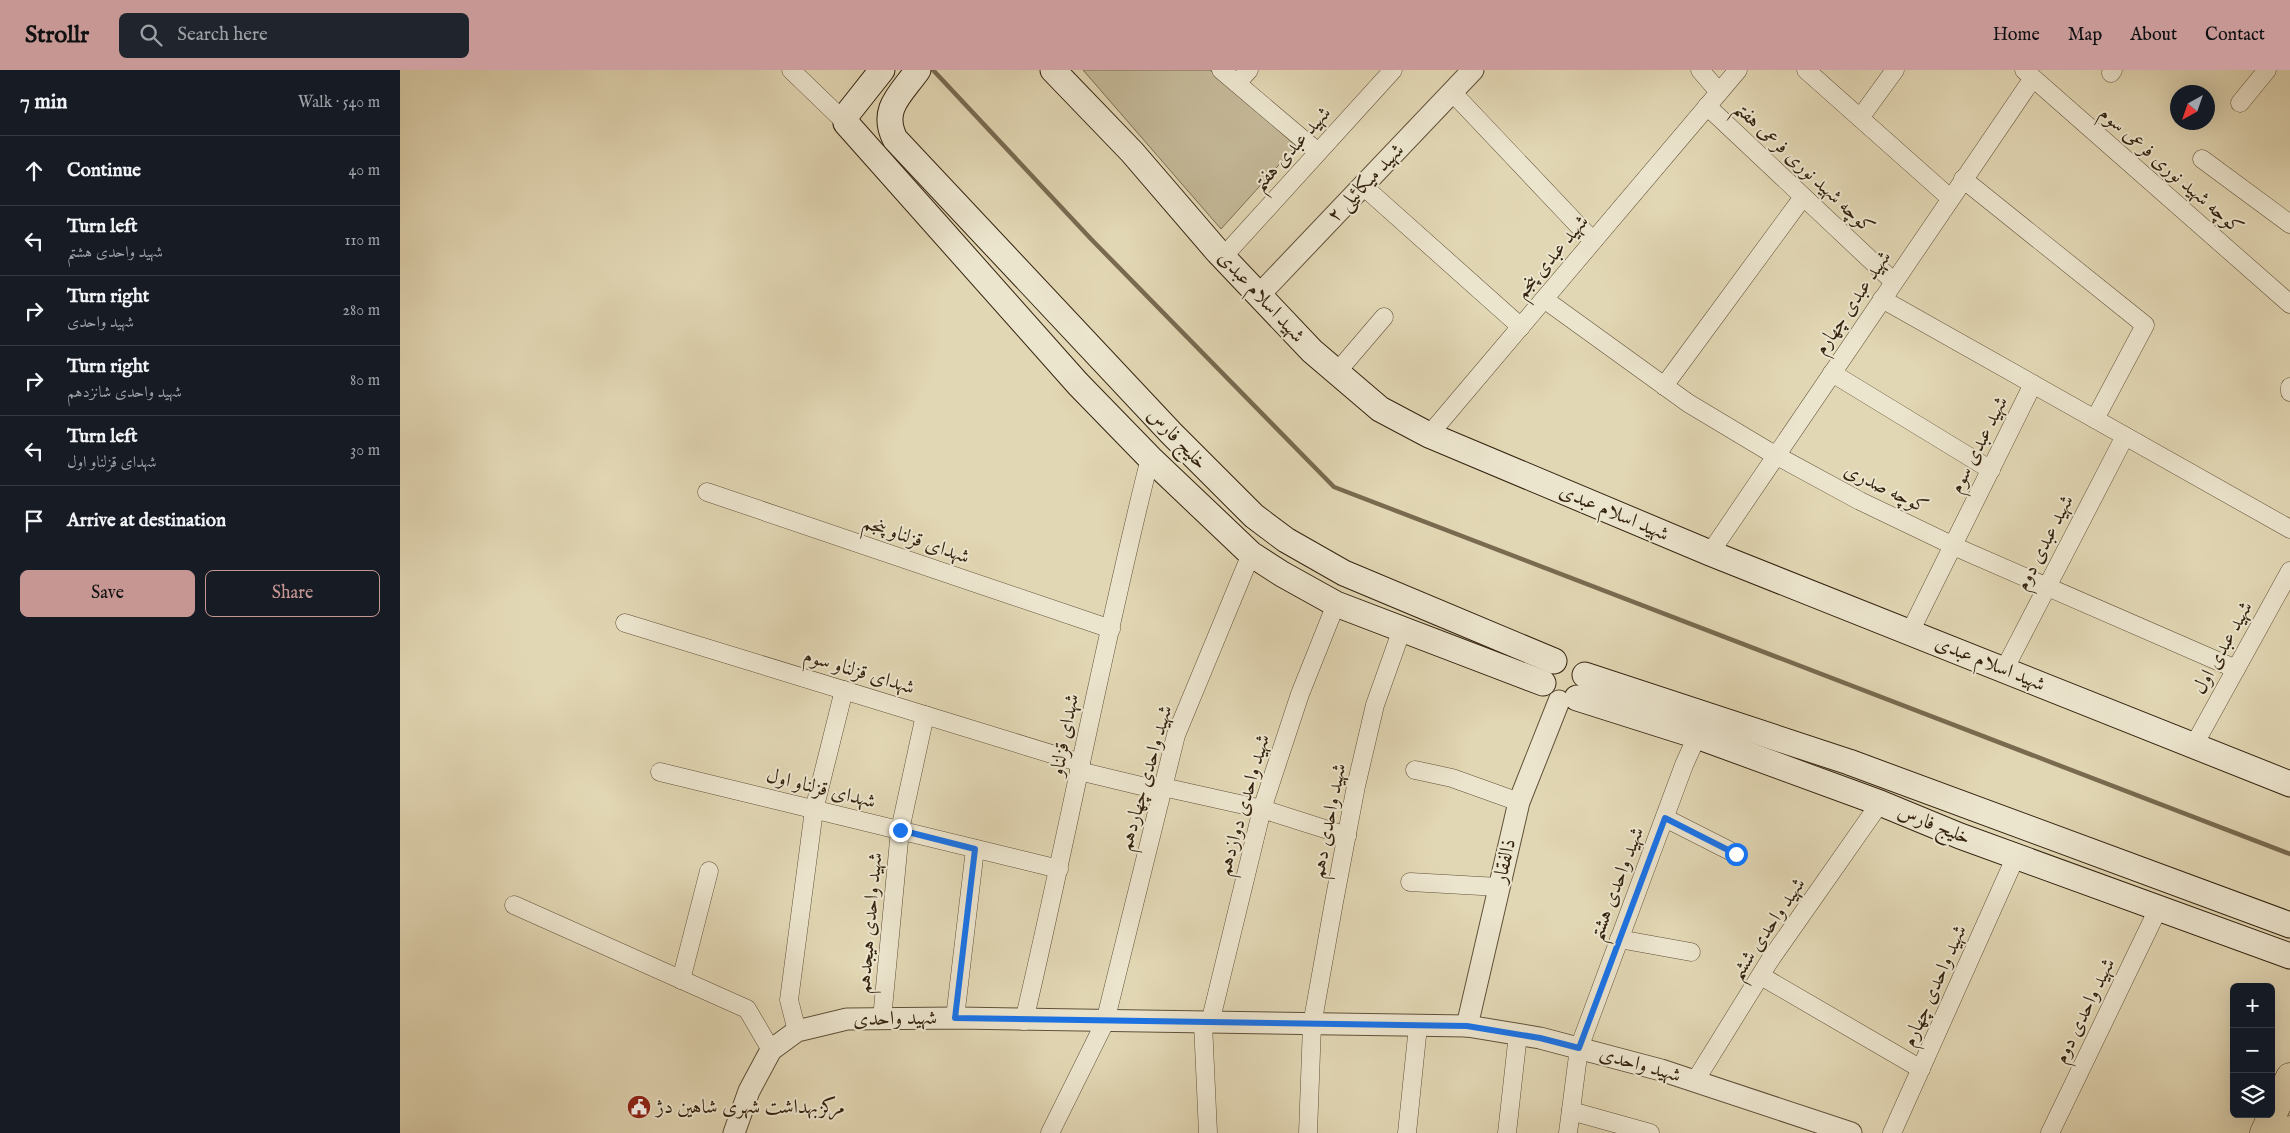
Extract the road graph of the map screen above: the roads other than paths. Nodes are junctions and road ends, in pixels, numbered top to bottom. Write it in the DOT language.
graph roads {
  1 [pos="791,70"];
  2 [pos="882,70"];
  3 [pos="918,70"];
  4 [pos="1053,70"];
  5 [pos="1220,70"];
  6 [pos="1249,70"];
  7 [pos="1393,70"];
  8 [pos="1473,70"];
  9 [pos="1700,70"];
  10 [pos="1738,70"];
  11 [pos="1806,70"];
  12 [pos="1895,70"];
  13 [pos="2268,70"];
  14 [pos="2028,74"];
  15 [pos="1237,84"];
  16 [pos="1452,92"];
  17 [pos="1719,92"];
  18 [pos="2240,102"];
  19 [pos="1708,106"];
  20 [pos="1860,118"];
  21 [pos="846,123"];
  22 [pos="1318,152"];
  23 [pos="2202,159"];
  24 [pos="921,167"];
  25 [pos="1963,179"];
  26 [pos="901,186"];
  27 [pos="1363,186"];
  28 [pos="1803,197"];
  29 [pos="1950,198"];
  30 [pos="2290,224"];
  31 [pos="1593,241"];
  32 [pos="1223,257"];
  33 [pos="1894,282"];
  34 [pos="1259,295"];
  35 [pos="1544,299"];
  36 [pos="1882,299"];
  37 [pos="2290,304"];
  38 [pos="1384,317"];
  39 [pos="1521,327"];
  40 [pos="1337,372"];
  41 [pos="1832,373"];
  42 [pos="2034,384"];
  43 [pos="1664,386"];
  44 [pos="2095,419"];
  45 [pos="1429,435"];
  46 [pos="2125,436"];
  47 [pos="1776,456"];
  48 [pos="1150,458"];
  49 [pos="1991,470"];
  50 [pos="707,492"];
  51 [pos="2290,529"];
  52 [pos="1953,546"];
  53 [pos="1710,553"];
  54 [pos="1251,554"];
  55 [pos="2290,571"];
  56 [pos="2046,586"];
  57 [pos="1336,604"];
  58 [pos="625,623"];
  59 [pos="1110,629"];
  60 [pos="1402,629"];
  61 [pos="1910,632"];
  62 [pos="1554,661"];
  63 [pos="2236,669"];
  64 [pos="2004,670"];
  65 [pos="1566,689"];
  66 [pos="844,690"];
  67 [pos="925,714"];
  68 [pos="1698,736"];
  69 [pos="2194,745"];
  70 [pos="1080,767"];
  71 [pos="1415,770"];
  72 [pos="660,772"];
  73 [pos="2290,784"];
  74 [pos="1163,789"];
  75 [pos="1519,802"];
  76 [pos="1880,803"];
  77 [pos="1262,809"];
  78 [pos="814,810"];
  79 [pos="1665,818"];
  80 [pos="900,830"];
  81 [pos="1347,836"];
  82 [pos="975,849"];
  83 [pos="1736,854"];
  84 [pos="2016,856"];
  85 [pos="1059,869"];
  86 [pos="709,871"];
  87 [pos="1410,882"];
  88 [pos="1499,888"];
  89 [pos="514,905"];
  90 [pos="2159,907"];
  91 [pos="2290,925"];
  92 [pos="1619,939"];
  93 [pos="1691,952"];
  94 [pos="2290,956"];
  95 [pos="1761,976"];
  96 [pos="681,980"];
  97 [pos="955,1018"];
  98 [pos="882,1019"];
  99 [pos="1024,1021"];
  100 [pos="1105,1022"];
  101 [pos="1206,1023"];
  102 [pos="1312,1025"];
  103 [pos="1418,1026"];
  104 [pos="1467,1026"];
  105 [pos="797,1031"];
  106 [pos="1518,1034"];
  107 [pos="1579,1048"];
  108 [pos="771,1050"];
  109 [pos="1921,1069"];
  110 [pos="2290,1077"];
  111 [pos="1695,1081"];
  112 [pos="1570,1111"];
  113 [pos="734,1133"];
  114 [pos="1050,1133"];
  115 [pos="1208,1133"];
  116 [pos="1308,1133"];
  117 [pos="1407,1133"];
  118 [pos="1507,1133"];
  119 [pos="1568,1133"];
  120 [pos="1650,1133"];
  121 [pos="1851,1133"];
  122 [pos="1892,1133"];
  123 [pos="2050,1133"];
  124 [pos="2264,1133"];
  1 -- 21 [label="street"];
  2 -- 21 [label="main road"];
  3 -- 24 [label="main road, خلیج فارس"];
  4 -- 32 [label="main road, شهید اسلام عبدی"];
  5 -- 15 [label="street"];
  6 -- 15 [label="street"];
  7 -- 22 [label="street, شهید عبدی هفتم"];
  8 -- 16 [label="street, شهید میکائیلی ۲"];
  9 -- 17 [label="street"];
  10 -- 17 [label="street, شهید عبدی پنجم"];
  11 -- 20 [label="street"];
  12 -- 20 [label="street"];
  13 -- 18 [label="street"];
  14 -- 25 [label="street, شهید عبدی چهارم"];
  14 -- 37 [label="street, کوچه شهید نوری فرعی سوم"];
  15 -- 22 [label="street"];
  16 -- 27 [label="street, شهید میکائیلی ۲"];
  16 -- 31 [label="street"];
  17 -- 19 [label="street, شهید عبدی پنجم"];
  19 -- 28 [label="street, کوچه شهید نوری فرعی هفتم"];
  19 -- 31 [label="street, شهید عبدی پنجم"];
  20 -- 29 [label="street"];
  21 -- 26 [label="main road"];
  22 -- 32 [label="street, شهید عبدی هفتم"];
  23 -- 30 [label="street"];
  24 -- 26 [label="main road"];
  24 -- 62 [label="main road, خلیج فارس"];
  25 -- 29 [label="street, شهید عبدی چهارم"];
  25 -- 44 [label="street"];
  26 -- 48 [label="main road"];
  27 -- 34 [label="street, شهید میکائیلی ۲"];
  27 -- 39 [label="street"];
  28 -- 33 [label="street, کوچه شهید نوری فرعی هفتم"];
  28 -- 43 [label="street"];
  29 -- 33 [label="street, شهید عبدی چهارم"];
  31 -- 35 [label="street, شهید عبدی پنجم"];
  32 -- 34 [label="main road, شهید اسلام عبدی"];
  33 -- 36 [label="street, شهید عبدی چهارم"];
  34 -- 40 [label="main road, شهید اسلام عبدی"];
  35 -- 39 [label="street, شهید عبدی پنجم"];
  35 -- 43 [label="street, کوچه صدری"];
  36 -- 41 [label="street, شهید عبدی چهارم"];
  36 -- 42 [label="street"];
  38 -- 40 [label="street"];
  39 -- 45 [label="street, شهید عبدی پنجم"];
  40 -- 45 [label="main road, شهید اسلام عبدی"];
  41 -- 47 [label="street, شهید عبدی چهارم"];
  41 -- 49 [label="street"];
  42 -- 44 [label="street"];
  42 -- 49 [label="street, شهید عبدی سوم"];
  43 -- 47 [label="street, کوچه صدری"];
  44 -- 46 [label="street"];
  45 -- 53 [label="main road, شهید اسلام عبدی"];
  46 -- 51 [label="street"];
  46 -- 56 [label="street, شهید عبدی دوم"];
  47 -- 52 [label="street, کوچه صدری"];
  47 -- 53 [label="street, شهید عبدی چهارم"];
  48 -- 54 [label="main road"];
  48 -- 59 [label="street, شهدای قزلناو"];
  49 -- 52 [label="street, شهید عبدی سوم"];
  50 -- 59 [label="street, شهدای قزلناو پنجم"];
  52 -- 56 [label="street, کوچه صدری"];
  52 -- 61 [label="street, شهید عبدی سوم"];
  53 -- 61 [label="main road, شهید اسلام عبدی"];
  54 -- 57 [label="main road"];
  54 -- 74 [label="street, شهید واحدی چهاردهم"];
  55 -- 63 [label="street, شهید عبدی اول"];
  56 -- 63 [label="street, کوچه صدری"];
  56 -- 64 [label="street, شهید عبدی دوم"];
  57 -- 60 [label="main road"];
  57 -- 77 [label="street, شهید واحدی دوازدهم"];
  58 -- 66 [label="street, شهدای قزلناو سوم"];
  59 -- 70 [label="street, شهدای قزلناو"];
  60 -- 65 [label="main road"];
  60 -- 81 [label="street, شهید واحدی دهم"];
  61 -- 64 [label="main road, شهید اسلام عبدی"];
  62 -- 65 [label="main road"];
  62 -- 65 [label="main road, خلیج فارس"];
  63 -- 69 [label="street, شهید عبدی اول"];
  64 -- 69 [label="main road, شهید اسلام عبدی"];
  65 -- 68 [label="main road, خلیج فارس"];
  65 -- 75 [label="street, ذالفقار"];
  65 -- 91 [label="main road, خلیج فارس"];
  66 -- 67 [label="street, شهدای قزلناو سوم"];
  66 -- 78 [label="street"];
  67 -- 70 [label="street, شهدای قزلناو سوم"];
  67 -- 80 [label="street, شهید واحدی هیجدهم"];
  68 -- 76 [label="main road, خلیج فارس"];
  68 -- 79 [label="street, شهید واحدی هشتم"];
  69 -- 73 [label="main road, شهید اسلام عبدی"];
  70 -- 74 [label="street, شهدای قزلناو سوم"];
  70 -- 85 [label="street, شهدای قزلناو"];
  71 -- 75 [label="street"];
  72 -- 78 [label="street, شهدای قزلناو اول"];
  74 -- 77 [label="street, شهدای قزلناو سوم"];
  74 -- 100 [label="street, شهید واحدی چهاردهم"];
  75 -- 88 [label="street, ذالفقار"];
  76 -- 84 [label="main road, خلیج فارس"];
  76 -- 95 [label="street, شهید واحدی ششم"];
  77 -- 81 [label="street, شهدای قزلناو سوم"];
  77 -- 101 [label="street, شهید واحدی دوازدهم"];
  78 -- 80 [label="street, شهدای قزلناو اول"];
  78 -- 105 [label="street"];
  79 -- 83 [label="street"];
  79 -- 92 [label="street, شهید واحدی هشتم"];
  80 -- 82 [label="street, شهدای قزلناو اول"];
  80 -- 98 [label="street, شهید واحدی هیجدهم"];
  81 -- 102 [label="street, شهید واحدی دهم"];
  82 -- 85 [label="street, شهدای قزلناو اول"];
  82 -- 97 [label="street"];
  84 -- 90 [label="main road, خلیج فارس"];
  84 -- 109 [label="street, شهید واحدی چهارم"];
  85 -- 99 [label="street, شهدای قزلناو"];
  86 -- 96 [label="street"];
  87 -- 88 [label="street"];
  88 -- 104 [label="street, ذالفقار"];
  89 -- 96 [label="street"];
  90 -- 94 [label="main road, خلیج فارس"];
  90 -- 123 [label="street, شهید واحدی دوم"];
  92 -- 93 [label="street"];
  92 -- 107 [label="street, شهید واحدی هشتم"];
  95 -- 109 [label="street"];
  95 -- 111 [label="street, شهید واحدی ششم"];
  96 -- 108 [label="street"];
  97 -- 98 [label="street, شهید واحدی"];
  97 -- 99 [label="street, شهید واحدی"];
  98 -- 105 [label="street, شهید واحدی"];
  99 -- 100 [label="street, شهید واحدی"];
  100 -- 101 [label="street, شهید واحدی"];
  100 -- 114 [label="street, شهید واحدی چهاردهم"];
  101 -- 102 [label="street, شهید واحدی"];
  101 -- 115 [label="street, شهید واحدی دوازدهم"];
  102 -- 103 [label="street, شهید واحدی"];
  102 -- 116 [label="street, شهید واحدی دهم"];
  103 -- 104 [label="street, شهید واحدی"];
  103 -- 117 [label="street"];
  104 -- 106 [label="street, شهید واحدی"];
  105 -- 108 [label="street, شهید واحدی"];
  106 -- 107 [label="street, شهید واحدی"];
  106 -- 118 [label="street"];
  107 -- 111 [label="street, شهید واحدی"];
  107 -- 112 [label="street, شهید واحدی هشتم"];
  108 -- 113 [label="street"];
  109 -- 122 [label="street, شهید واحدی چهارم"];
  110 -- 124 [label="main road"];
  111 -- 121 [label="street, شهید واحدی"];
  112 -- 119 [label="street, شهید واحدی هشتم"];
  112 -- 120 [label="street"];
}
